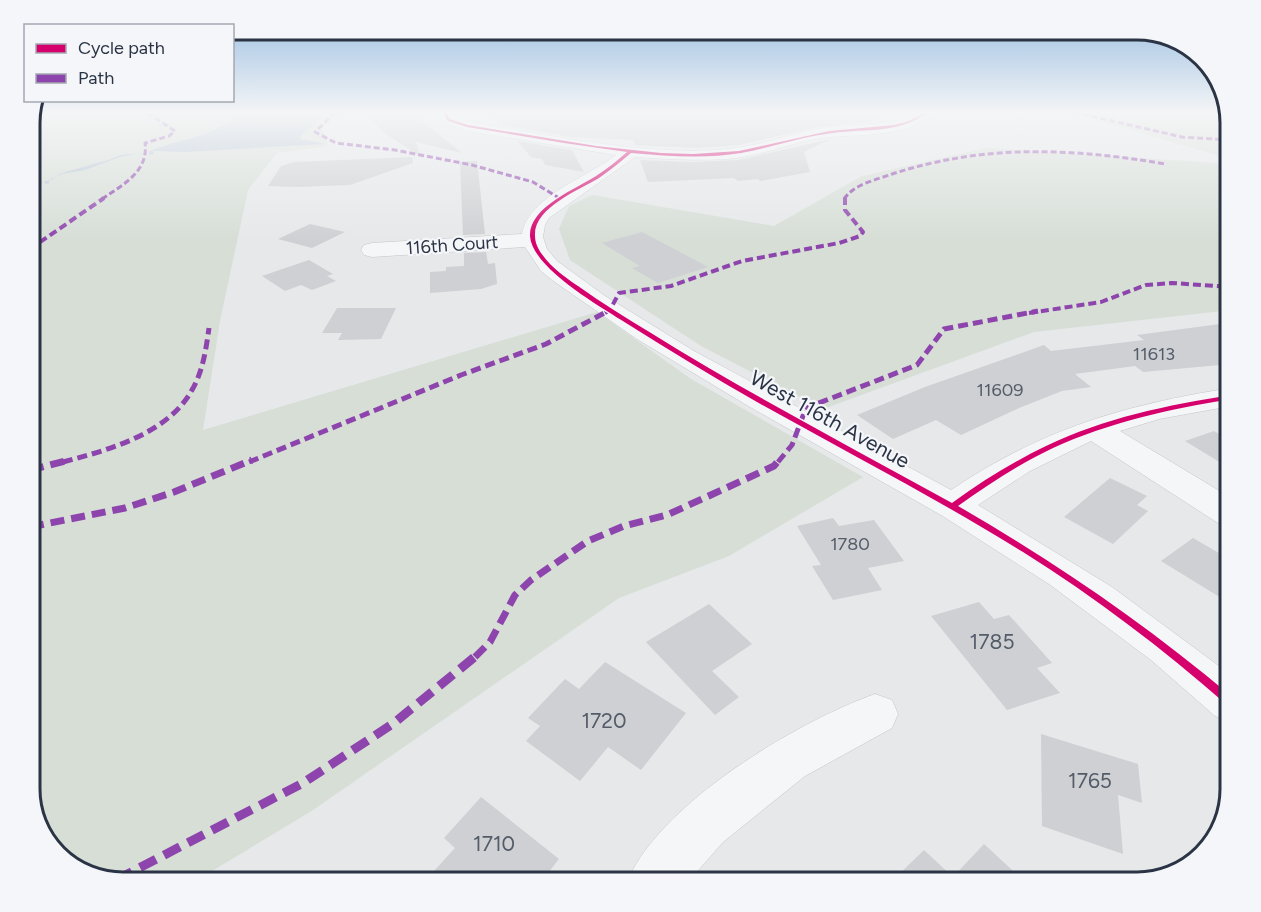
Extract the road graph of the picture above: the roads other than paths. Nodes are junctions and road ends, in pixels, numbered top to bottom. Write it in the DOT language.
graph roads {
  1 [pos="627,155"];
  2 [pos="682,155"];
  3 [pos="697,155"];
  4 [pos="532,240"];
  5 [pos="372,250"];
  6 [pos="1220,400"];
  7 [pos="1093,428"];
  8 [pos="953,506"];
  9 [pos="1220,507"];
  10 [pos="1220,693"];
  11 [pos="875,714"];
  12 [pos="662,872"];
  1 -- 4 [label="street"];
  2 -- 3 [label="street"];
  4 -- 5 [label="street, 116th Court"];
  4 -- 8 [label="street, West 116th Avenue"];
  6 -- 7 [label="street"];
  7 -- 8 [label="street"];
  7 -- 9 [label="street"];
  8 -- 10 [label="street, West 116th Avenue"];
  11 -- 12 [label="street"];
}
